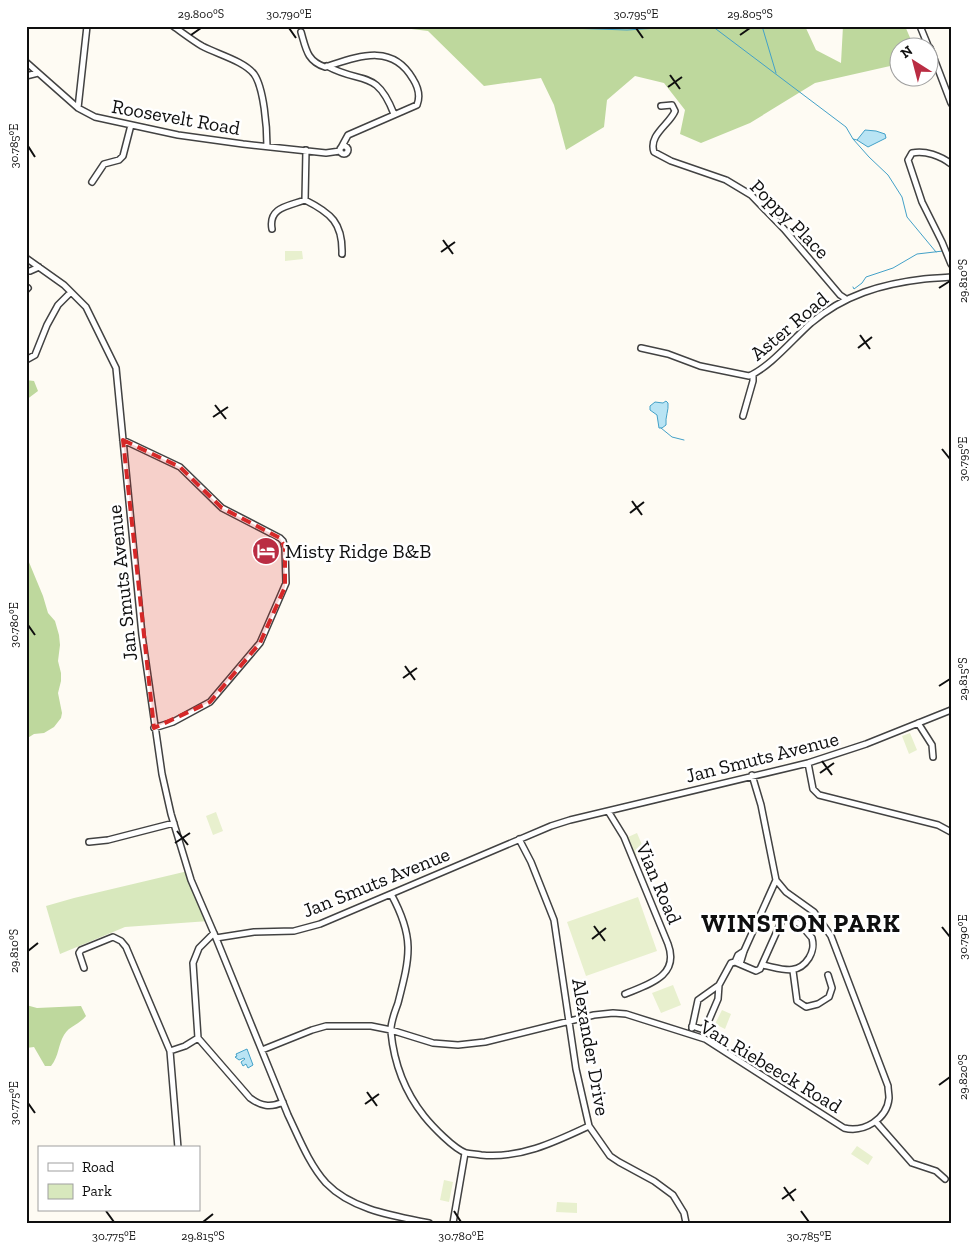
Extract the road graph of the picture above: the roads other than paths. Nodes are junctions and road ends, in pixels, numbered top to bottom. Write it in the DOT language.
graph roads {
  1 [pos="87,26"];
  2 [pos="173,26"];
  3 [pos="920,26"];
  4 [pos="301,32"];
  5 [pos="925,38"];
  6 [pos="26,62"];
  7 [pos="327,66"];
  8 [pos="38,73"];
  9 [pos="26,76"];
  10 [pos="940,76"];
  11 [pos="79,95"];
  12 [pos="65,97"];
  13 [pos="951,103"];
  14 [pos="661,106"];
  15 [pos="78,108"];
  16 [pos="394,114"];
  17 [pos="131,125"];
  18 [pos="267,146"];
  19 [pos="306,150"];
  20 [pos="951,164"];
  21 [pos="92,182"];
  22 [pos="305,200"];
  23 [pos="272,229"];
  24 [pos="342,254"];
  25 [pos="26,258"];
  26 [pos="951,264"];
  27 [pos="39,267"];
  28 [pos="26,271"];
  29 [pos="951,277"];
  30 [pos="71,292"];
  31 [pos="846,299"];
  32 [pos="644,348"];
  33 [pos="26,360"];
  34 [pos="753,375"];
  35 [pos="743,416"];
  36 [pos="123,440"];
  37 [pos="951,710"];
  38 [pos="918,723"];
  39 [pos="154,728"];
  40 [pos="933,757"];
  41 [pos="808,763"];
  42 [pos="752,776"];
  43 [pos="608,810"];
  44 [pos="174,823"];
  45 [pos="951,832"];
  46 [pos="519,839"];
  47 [pos="89,842"];
  48 [pos="776,880"];
  49 [pos="391,894"];
  50 [pos="215,935"];
  51 [pos="738,963"];
  52 [pos="762,965"];
  53 [pos="84,968"];
  54 [pos="793,971"];
  55 [pos="828,974"];
  56 [pos="719,986"];
  57 [pos="625,994"];
  58 [pos="570,1020"];
  59 [pos="692,1026"];
  60 [pos="391,1030"];
  61 [pos="690,1033"];
  62 [pos="198,1038"];
  63 [pos="262,1050"];
  64 [pos="170,1051"];
  65 [pos="283,1102"];
  66 [pos="876,1122"];
  67 [pos="589,1126"];
  68 [pos="178,1146"];
  69 [pos="465,1153"];
  70 [pos="945,1180"];
  71 [pos="429,1223"];
  72 [pos="453,1223"];
  73 [pos="686,1223"];
  1 -- 11 [label="street"];
  2 -- 18 [label="street"];
  3 -- 5 [label="street"];
  4 -- 7 [label="street"];
  6 -- 8 [label="street, Roosevelt Road"];
  7 -- 16 [label="street"];
  7 -- 16 [label="street"];
  8 -- 9 [label="street"];
  8 -- 12 [label="street, Roosevelt Road"];
  10 -- 13 [label="street"];
  11 -- 12 [label="street"];
  11 -- 15 [label="street"];
  12 -- 15 [label="street, Roosevelt Road"];
  14 -- 31 [label="street, Poppy Place"];
  15 -- 17 [label="street, Roosevelt Road"];
  16 -- 19 [label="street, Roosevelt Road"];
  17 -- 18 [label="street, Roosevelt Road"];
  17 -- 21 [label="street"];
  18 -- 19 [label="street, Roosevelt Road"];
  19 -- 22 [label="street"];
  20 -- 26 [label="street"];
  22 -- 23 [label="street"];
  22 -- 24 [label="street"];
  25 -- 27 [label="street, Jan Smuts Avenue"];
  27 -- 28 [label="street"];
  27 -- 30 [label="street, Jan Smuts Avenue"];
  29 -- 31 [label="street, Aster Road"];
  30 -- 33 [label="street"];
  30 -- 36 [label="street, Jan Smuts Avenue"];
  31 -- 34 [label="street, Aster Road"];
  32 -- 34 [label="street, Aster Road"];
  34 -- 35 [label="street"];
  36 -- 39 [label="street, Jan Smuts Avenue"];
  36 -- 39 [label="street"];
  37 -- 38 [label="street, Jan Smuts Avenue"];
  38 -- 40 [label="street"];
  38 -- 41 [label="street, Jan Smuts Avenue"];
  39 -- 44 [label="street, Jan Smuts Avenue"];
  41 -- 42 [label="street, Jan Smuts Avenue"];
  41 -- 45 [label="street"];
  42 -- 43 [label="street, Jan Smuts Avenue"];
  42 -- 48 [label="street"];
  43 -- 46 [label="street, Jan Smuts Avenue"];
  43 -- 57 [label="street, Vian Road"];
  44 -- 47 [label="street"];
  44 -- 50 [label="street, Jan Smuts Avenue"];
  46 -- 49 [label="street, Jan Smuts Avenue"];
  46 -- 58 [label="street, Alexander Drive"];
  48 -- 51 [label="street"];
  48 -- 66 [label="street"];
  49 -- 50 [label="street, Jan Smuts Avenue"];
  49 -- 60 [label="street"];
  50 -- 62 [label="street"];
  50 -- 63 [label="street"];
  51 -- 52 [label="street"];
  51 -- 56 [label="street"];
  52 -- 54 [label="street"];
  52 -- 54 [label="street"];
  53 -- 64 [label="street"];
  54 -- 55 [label="street"];
  56 -- 59 [label="street"];
  56 -- 59 [label="street"];
  58 -- 60 [label="street, Van Riebeeck Road"];
  58 -- 61 [label="street, Van Riebeeck Road"];
  58 -- 67 [label="street, Alexander Drive"];
  59 -- 61 [label="street"];
  60 -- 63 [label="street, Van Riebeeck Road"];
  60 -- 69 [label="street"];
  61 -- 66 [label="street, Van Riebeeck Road"];
  62 -- 64 [label="street"];
  62 -- 65 [label="street"];
  63 -- 65 [label="street"];
  64 -- 68 [label="street"];
  65 -- 71 [label="street"];
  66 -- 70 [label="street"];
  67 -- 69 [label="street"];
  67 -- 73 [label="street, Alexander Drive"];
  69 -- 72 [label="street"];
}
